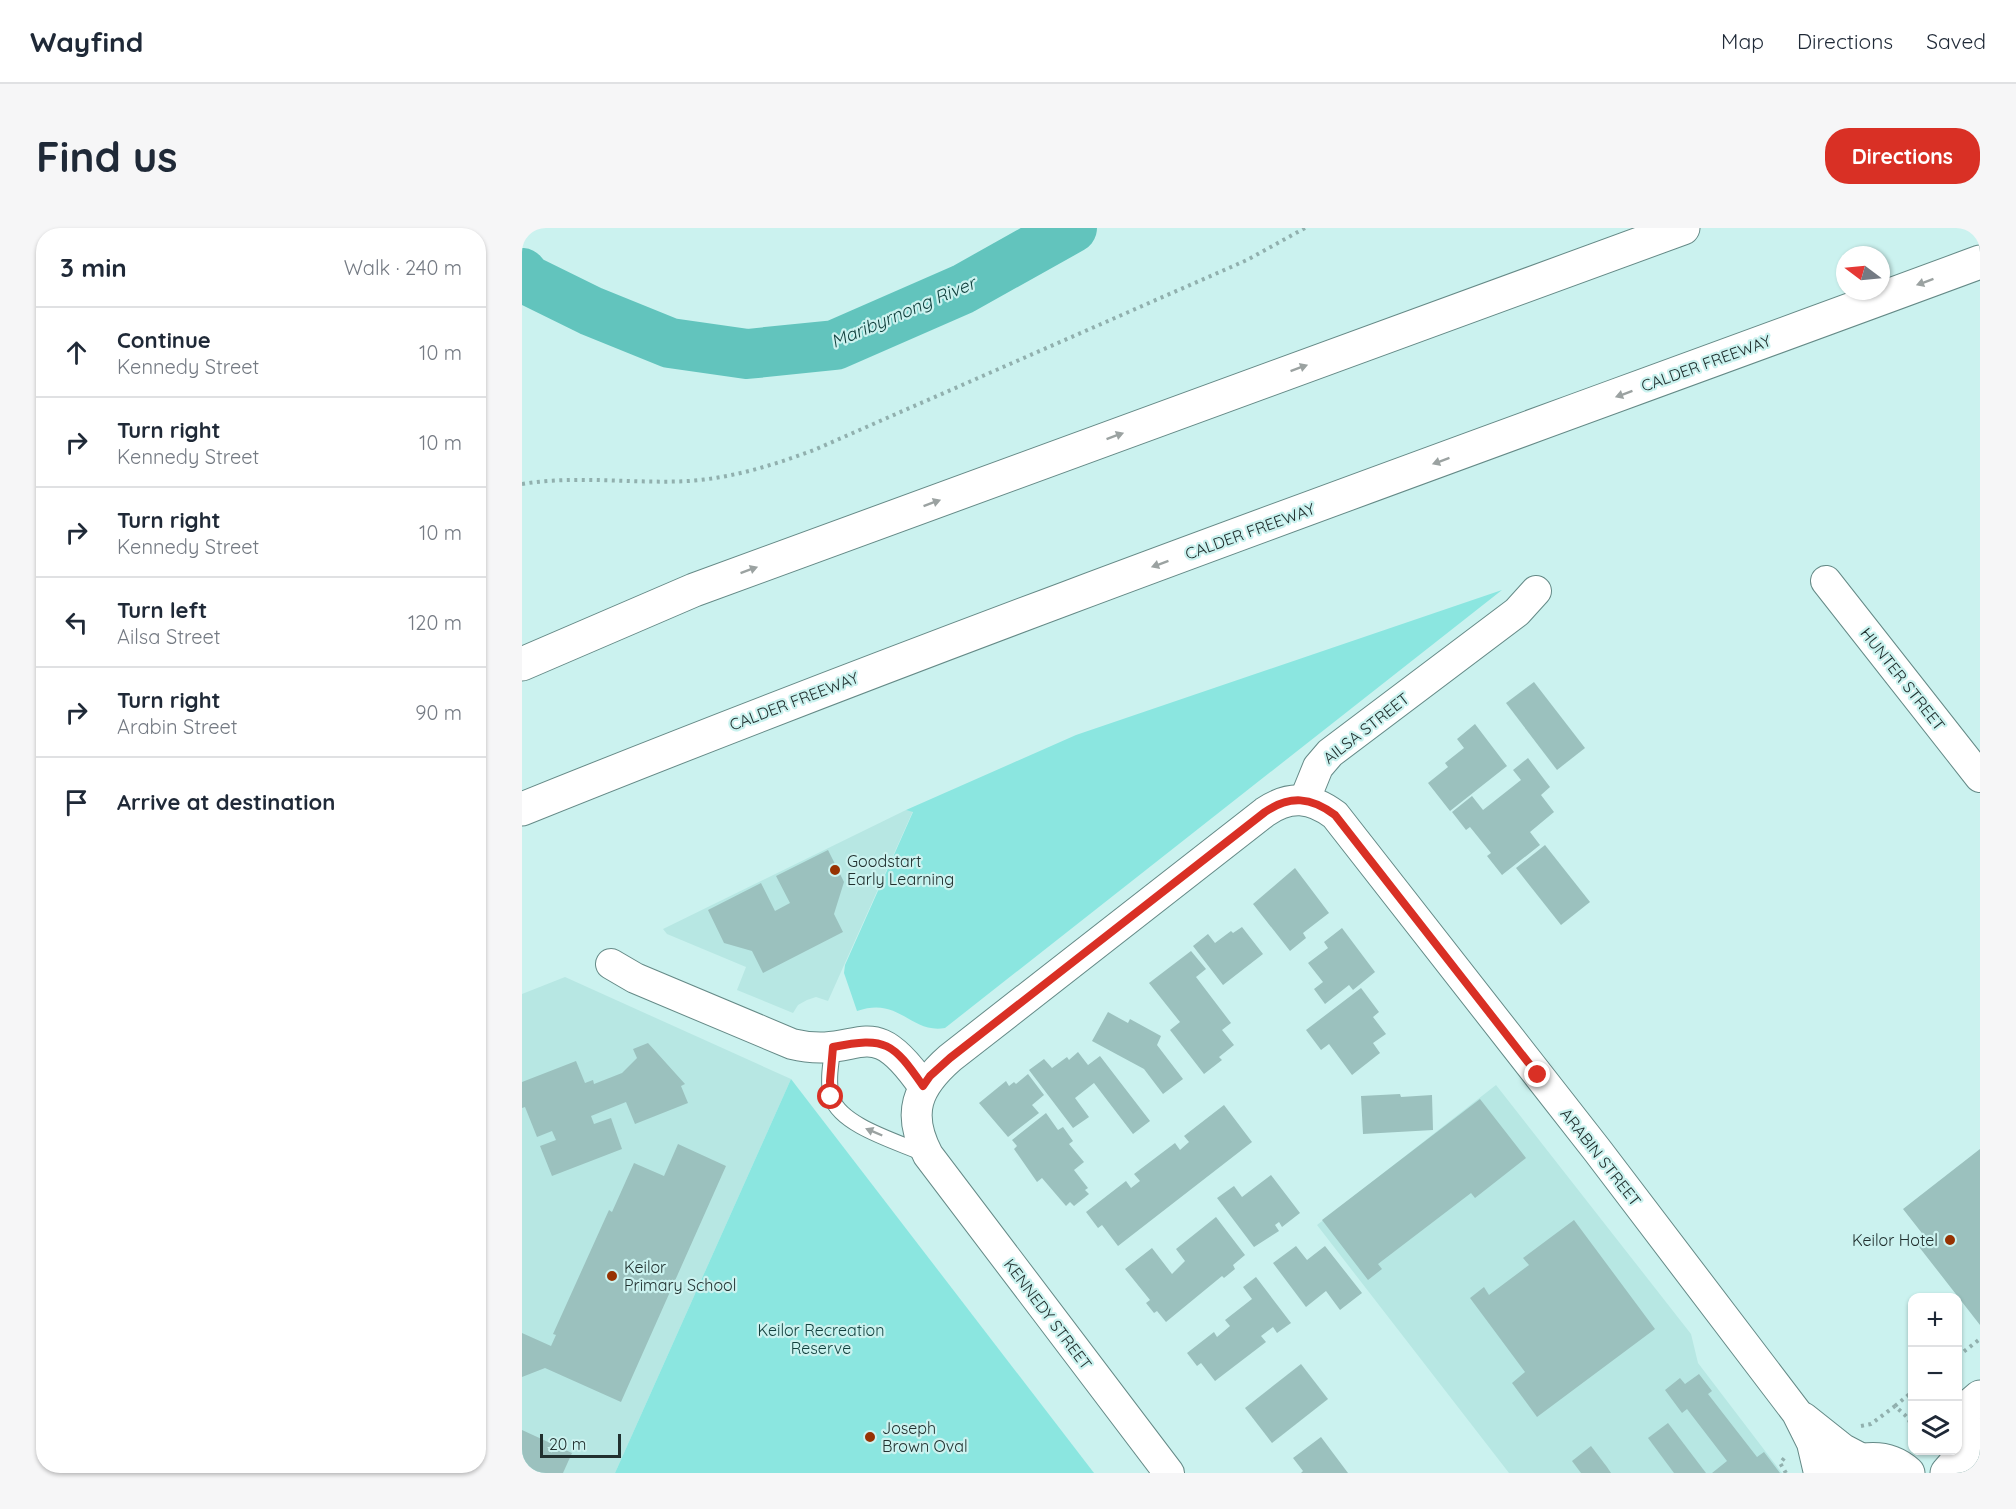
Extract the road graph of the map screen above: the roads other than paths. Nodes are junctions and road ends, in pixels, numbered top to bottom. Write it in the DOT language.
graph roads {
  1 [pos="1683,228"];
  2 [pos="1980,262"];
  3 [pos="1826,581"];
  4 [pos="694,590"];
  5 [pos="1536,591"];
  6 [pos="522,643"];
  7 [pos="522,664"];
  8 [pos="1980,777"];
  9 [pos="1305,799"];
  10 [pos="522,809"];
  11 [pos="611,964"];
  12 [pos="833,1047"];
  13 [pos="923,1086"];
  14 [pos="928,1155"];
  15 [pos="1980,1397"];
  16 [pos="1797,1413"];
  17 [pos="1962,1413"];
  18 [pos="1980,1435"];
  19 [pos="1908,1446"];
  20 [pos="1859,1464"];
  21 [pos="1169,1473"];
  22 [pos="1819,1473"];
  23 [pos="1908,1473"];
  24 [pos="1947,1473"];
  4 -- 1 [label="main road, one-way"];
  2 -- 10 [label="main road, CALDER FREEWAY, one-way"];
  3 -- 8 [label="street, HUNTER STREET"];
  4 -- 6 [label="main road"];
  4 -- 7 [label="main road"];
  5 -- 9 [label="street, AILSA STREET"];
  9 -- 13 [label="street"];
  9 -- 16 [label="street, ARABIN STREET"];
  11 -- 12 [label="street"];
  12 -- 13 [label="street"];
  14 -- 12 [label="lane, KENNEDY STREET, one-way"];
  13 -- 14 [label="street, KENNEDY STREET"];
  14 -- 21 [label="street, KENNEDY STREET"];
  15 -- 17 [label="main road"];
  16 -- 20 [label="street, ARABIN STREET"];
  16 -- 22 [label="street, ARABIN STREET"];
  18 -- 24 [label="main road"];
  19 -- 20 [label="main road"];
  20 -- 23 [label="main road"];
}
